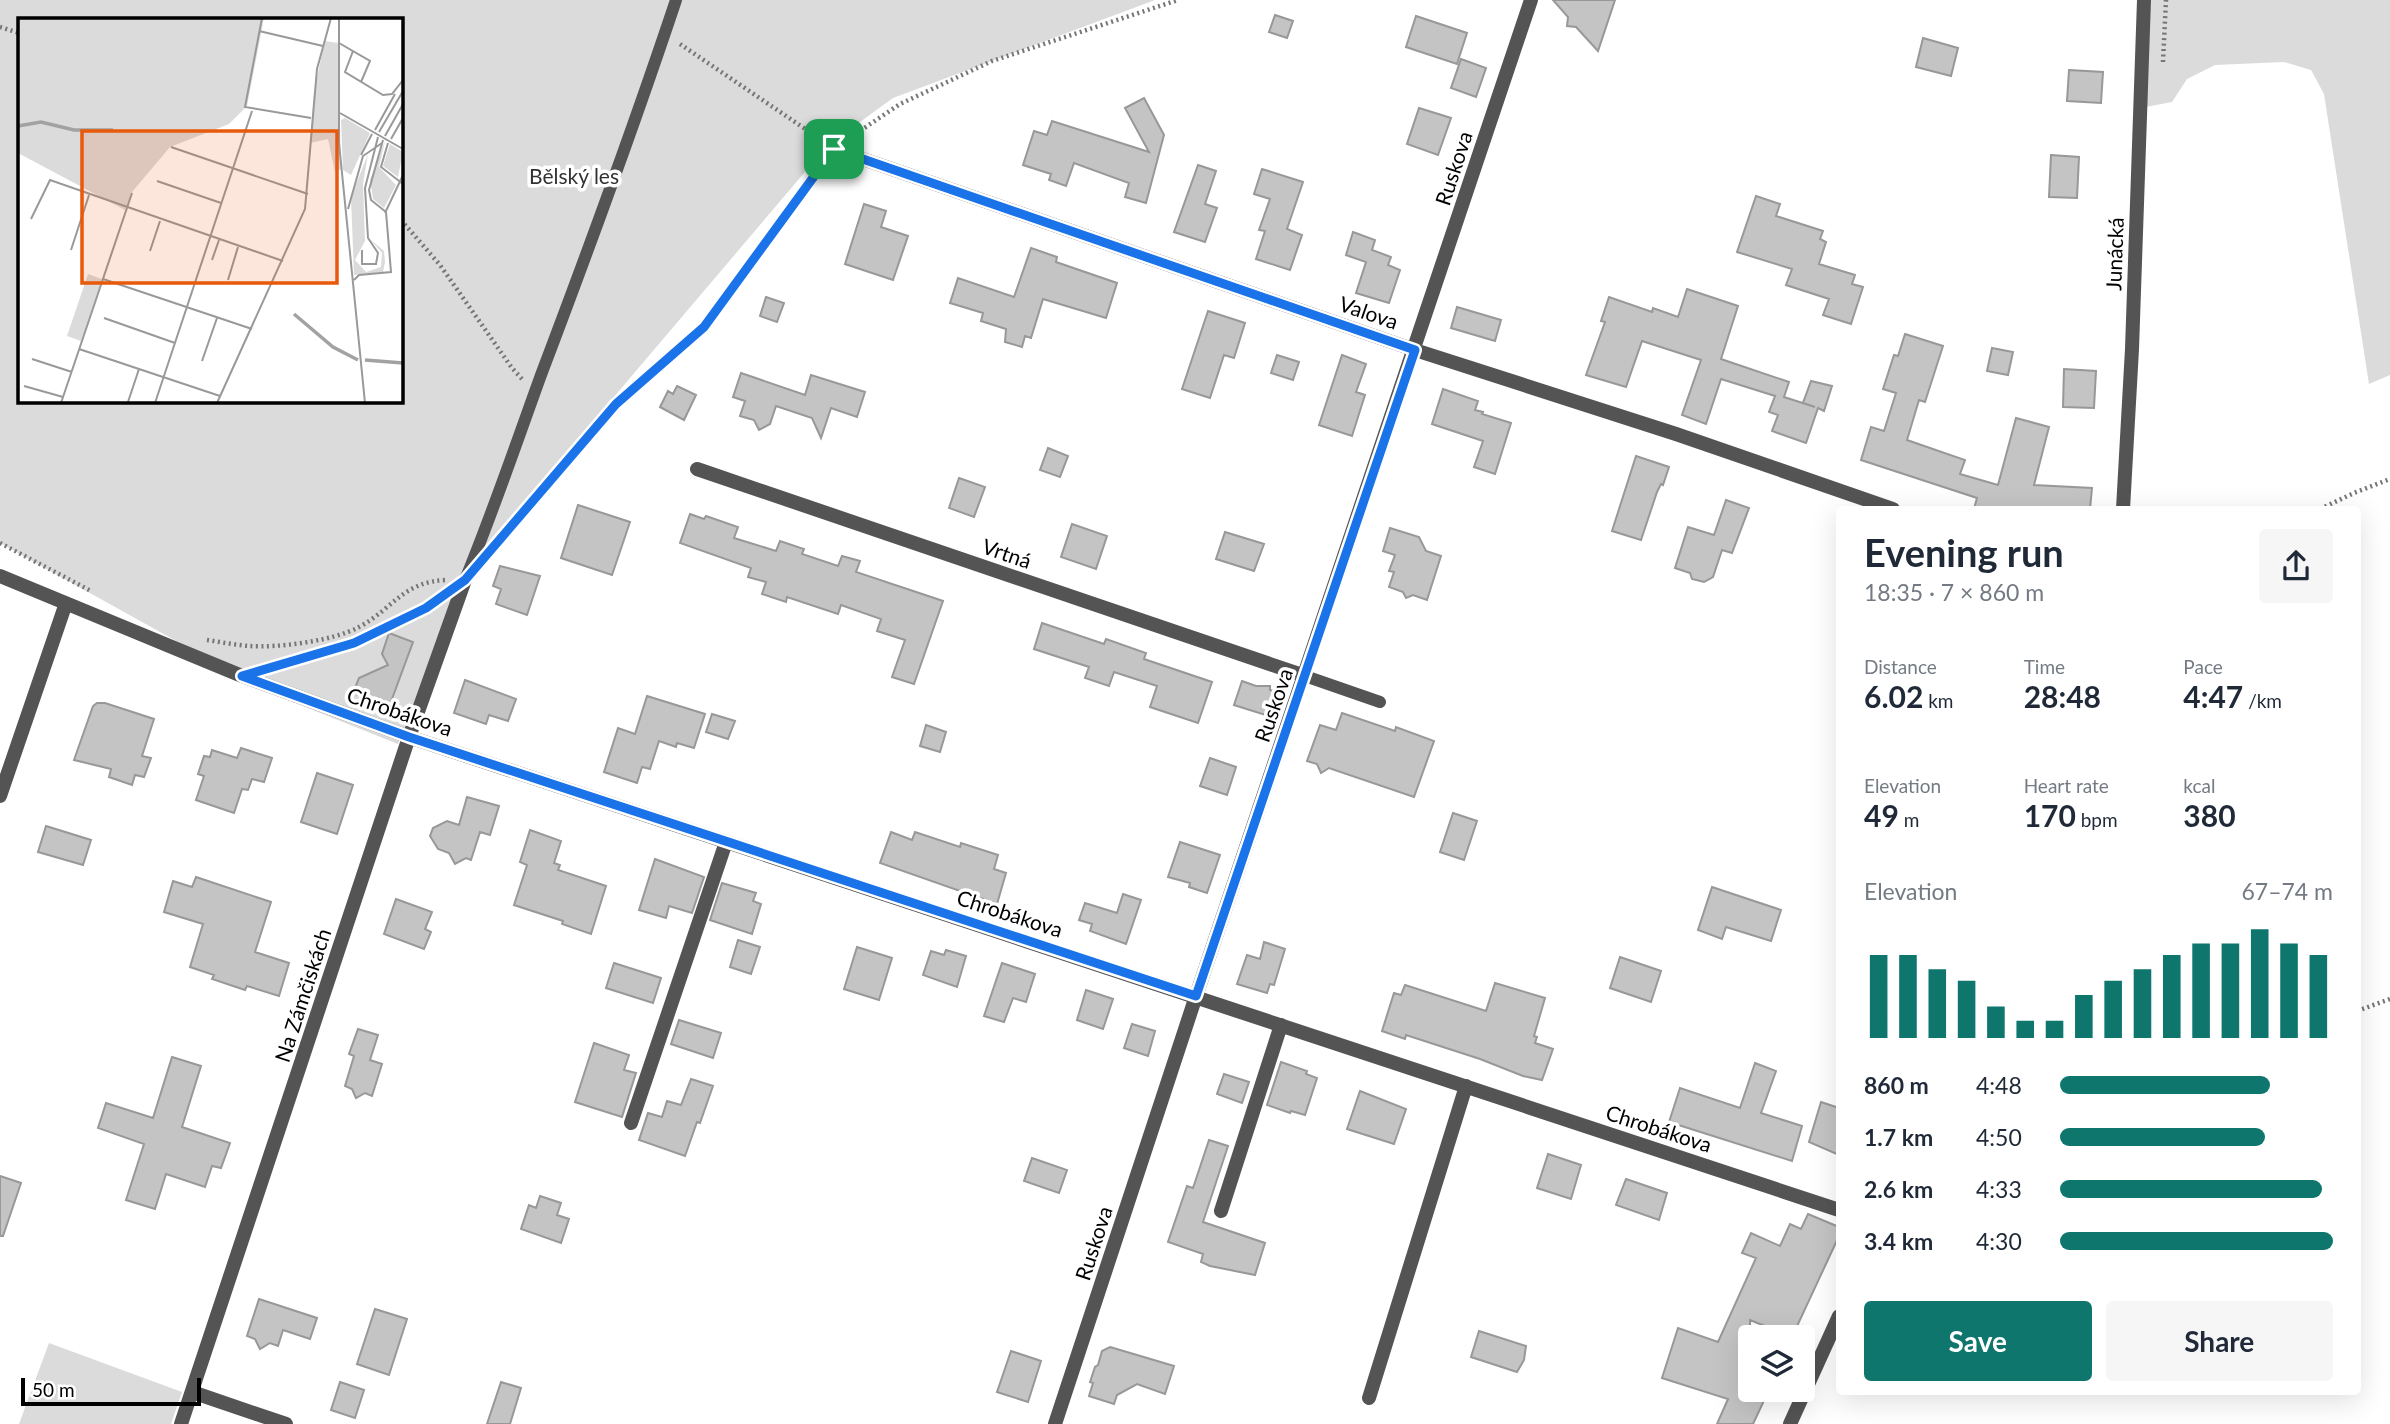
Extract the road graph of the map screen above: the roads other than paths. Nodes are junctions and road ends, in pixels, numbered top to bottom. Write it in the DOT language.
graph roads {
  1 [pos="676,0"];
  2 [pos="1531,0"];
  3 [pos="2144,0"];
  4 [pos="834,149"];
  5 [pos="1415,350"];
  6 [pos="696,469"];
  7 [pos="1884,506"];
  8 [pos="2123,506"];
  9 [pos="0,576"];
  10 [pos="465,580"];
  11 [pos="66,603"];
  12 [pos="1305,676"];
  13 [pos="1380,702"];
  14 [pos="409,737"];
  15 [pos="0,796"];
  16 [pos="726,842"];
  17 [pos="1196,996"];
  18 [pos="1281,1025"];
  19 [pos="1466,1086"];
  20 [pos="631,1123"];
  21 [pos="1836,1209"];
  22 [pos="1221,1211"];
  23 [pos="1836,1323"];
  24 [pos="192,1392"];
  25 [pos="1369,1398"];
  26 [pos="181,1424"];
  27 [pos="286,1424"];
  28 [pos="1055,1424"];
  29 [pos="1790,1424"];
  1 -- 10 [label="lane"];
  2 -- 5 [label="street, Ruskova"];
  3 -- 8 [label="street, Junácká"];
  4 -- 5 [label="street, Valova"];
  5 -- 7 [label="street, Valova"];
  5 -- 12 [label="street, Ruskova"];
  6 -- 12 [label="street, Vrtná"];
  9 -- 11 [label="street, Chrobákova"];
  10 -- 14 [label="street, Na Zámčiskách"];
  11 -- 14 [label="street, Chrobákova"];
  11 -- 15 [label="street"];
  12 -- 13 [label="lane"];
  12 -- 17 [label="street, Ruskova"];
  14 -- 16 [label="street, Chrobákova"];
  14 -- 24 [label="street, Na Zámčiskách"];
  16 -- 17 [label="street, Chrobákova"];
  16 -- 20 [label="street"];
  17 -- 18 [label="street, Chrobákova"];
  17 -- 28 [label="street, Ruskova"];
  18 -- 19 [label="street, Chrobákova"];
  18 -- 22 [label="street"];
  19 -- 21 [label="street, Chrobákova"];
  19 -- 25 [label="street"];
  23 -- 29 [label="street"];
  24 -- 26 [label="street, Na Zámčiskách"];
  24 -- 27 [label="street"];
}
